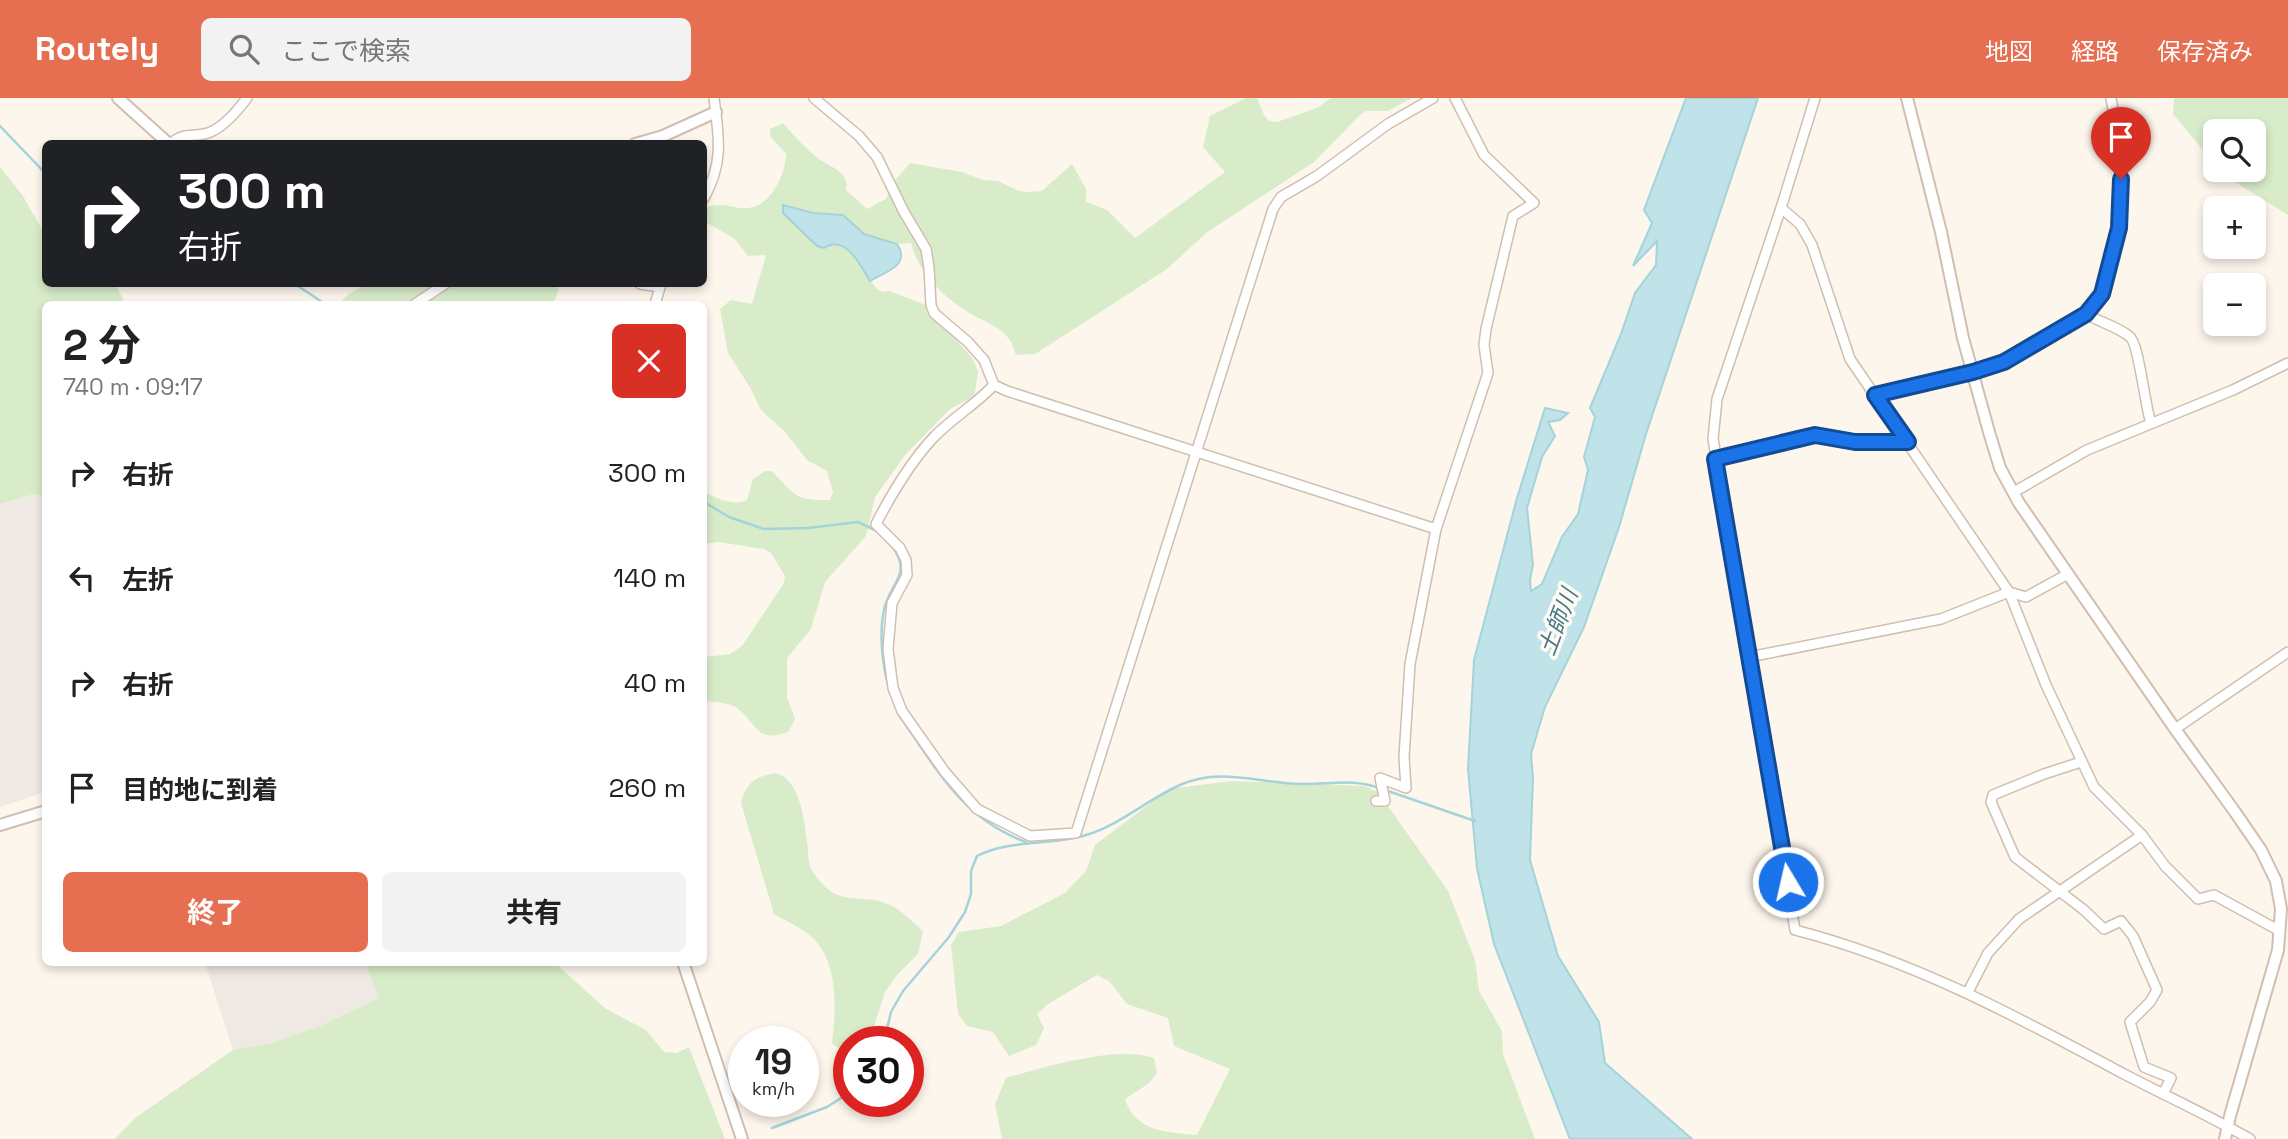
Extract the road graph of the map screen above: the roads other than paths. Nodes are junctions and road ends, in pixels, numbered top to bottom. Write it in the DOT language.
graph roads {
  1 [pos="118,98"];
  2 [pos="247,98"];
  3 [pos="714,98"];
  4 [pos="814,98"];
  5 [pos="1433,98"];
  6 [pos="1455,98"];
  7 [pos="1815,98"];
  8 [pos="1907,98"];
  9 [pos="2110,98"];
  10 [pos="716,112"];
  11 [pos="165,140"];
  12 [pos="174,140"];
  13 [pos="649,140"];
  14 [pos="707,193"];
  15 [pos="1781,208"];
  16 [pos="440,287"];
  17 [pos="420,301"];
  18 [pos="2086,314"];
  19 [pos="2288,363"];
  20 [pos="1973,372"];
  21 [pos="994,385"];
  22 [pos="1875,395"];
  23 [pos="2151,423"];
  24 [pos="1908,442"];
  25 [pos="1197,451"];
  26 [pos="1715,459"];
  27 [pos="2014,492"];
  28 [pos="1436,529"];
  29 [pos="2068,574"];
  30 [pos="2009,592"];
  31 [pos="2288,652"];
  32 [pos="1749,657"];
  33 [pos="2175,729"];
  34 [pos="2081,762"];
  35 [pos="1376,801"];
  36 [pos="42,812"];
  37 [pos="0,825"];
  38 [pos="2142,835"];
  39 [pos="2059,892"];
  40 [pos="2280,931"];
  41 [pos="684,966"];
  42 [pos="1968,992"];
  43 [pos="2163,1094"];
  44 [pos="2228,1126"];
  45 [pos="742,1139"];
  46 [pos="2225,1139"];
  47 [pos="2250,1139"];
  1 -- 11 [label="street"];
  2 -- 12 [label="street"];
  3 -- 10 [label="street"];
  4 -- 21 [label="street"];
  5 -- 25 [label="street"];
  6 -- 28 [label="street"];
  7 -- 15 [label="street"];
  8 -- 20 [label="street"];
  9 -- 18 [label="street"];
  10 -- 13 [label="street"];
  10 -- 14 [label="street"];
  15 -- 22 [label="street"];
  15 -- 26 [label="street"];
  16 -- 17 [label="street"];
  18 -- 20 [label="street"];
  18 -- 23 [label="street"];
  19 -- 23 [label="street"];
  20 -- 22 [label="street"];
  20 -- 27 [label="street"];
  21 -- 25 [label="street"];
  21 -- 25 [label="street"];
  22 -- 24 [label="street"];
  23 -- 27 [label="street"];
  24 -- 26 [label="street"];
  24 -- 30 [label="street"];
  25 -- 28 [label="street"];
  26 -- 32 [label="street"];
  27 -- 29 [label="street"];
  28 -- 35 [label="street"];
  29 -- 30 [label="street"];
  29 -- 33 [label="street"];
  30 -- 32 [label="street"];
  30 -- 34 [label="street"];
  31 -- 33 [label="street"];
  32 -- 42 [label="street"];
  33 -- 40 [label="street"];
  34 -- 38 [label="street"];
  34 -- 39 [label="street"];
  36 -- 37 [label="street"];
  38 -- 39 [label="street"];
  38 -- 40 [label="street"];
  39 -- 42 [label="street"];
  39 -- 43 [label="street"];
  40 -- 44 [label="street"];
  41 -- 45 [label="street"];
  42 -- 43 [label="street"];
  43 -- 44 [label="street"];
  44 -- 46 [label="street"];
  44 -- 47 [label="street"];
}
